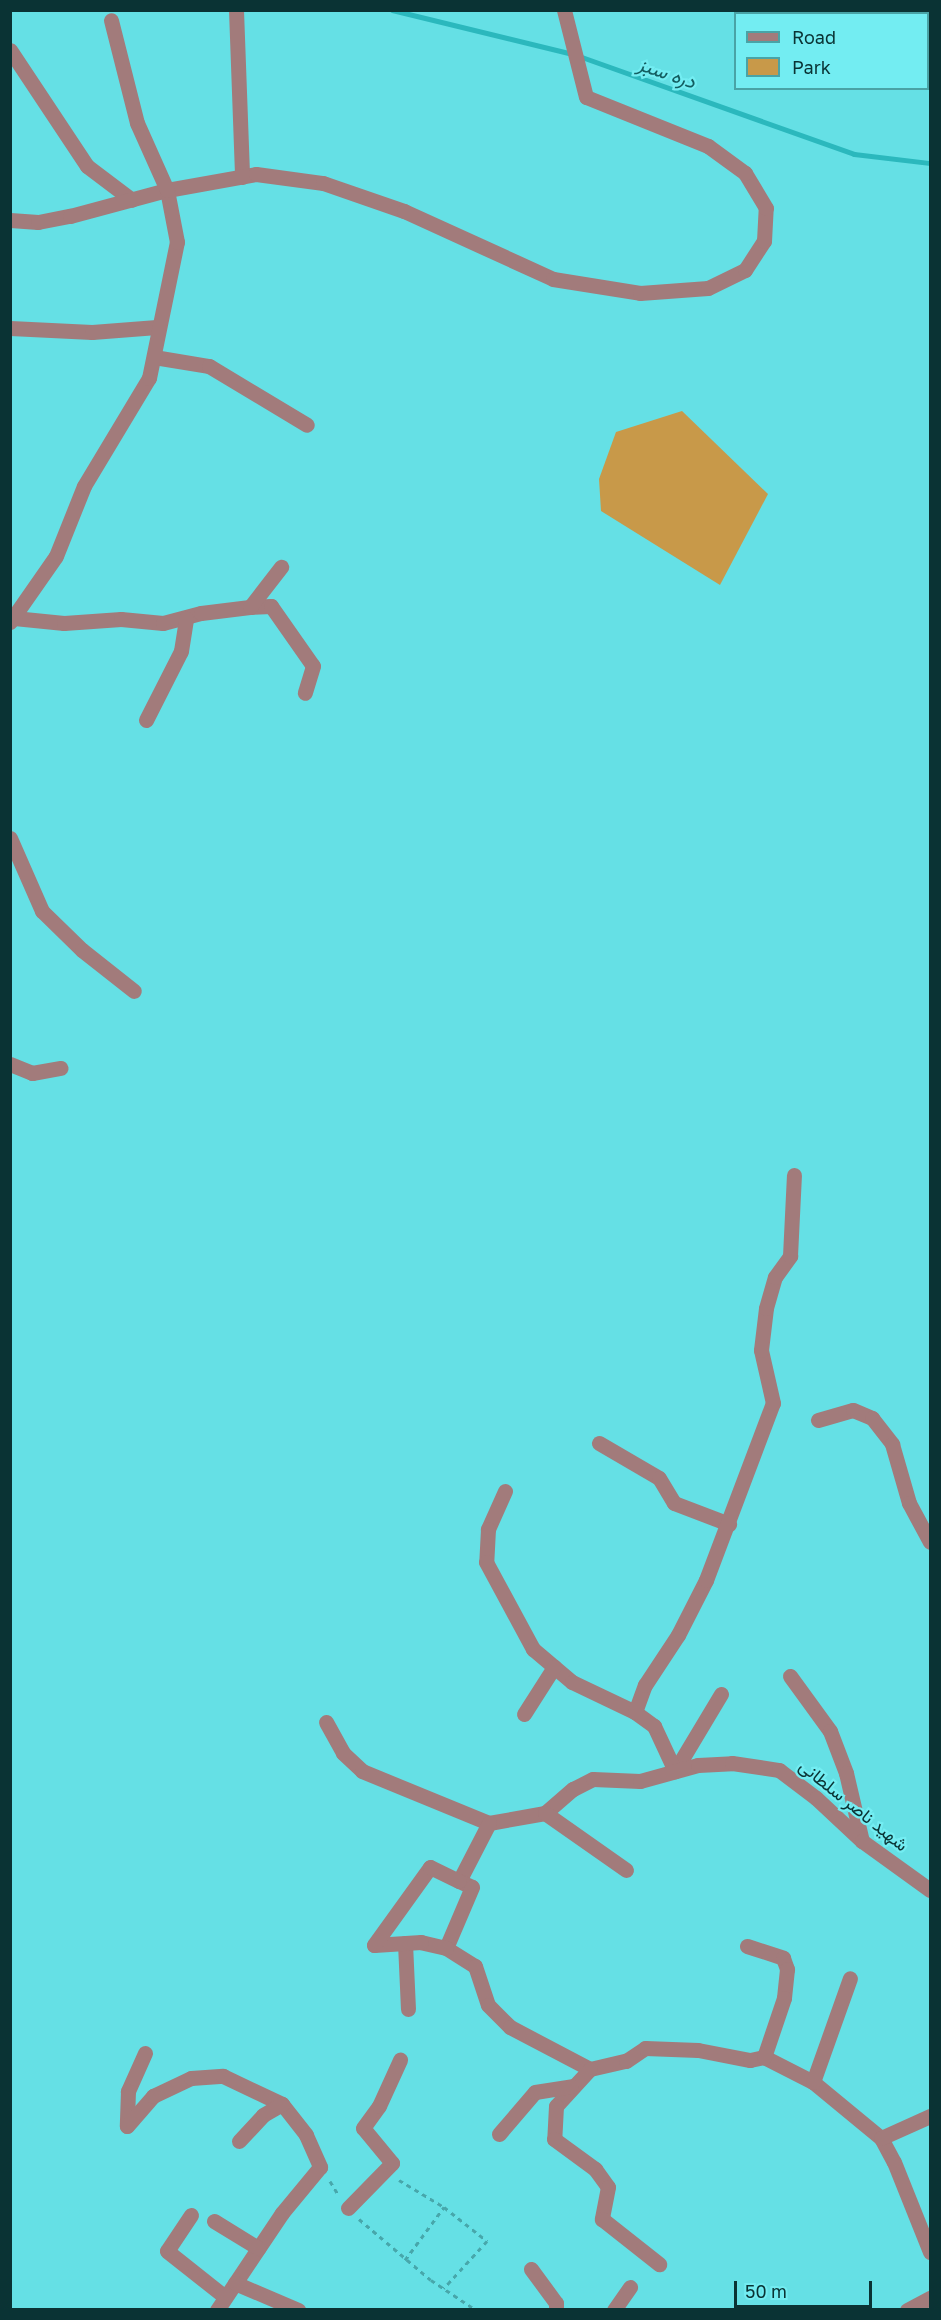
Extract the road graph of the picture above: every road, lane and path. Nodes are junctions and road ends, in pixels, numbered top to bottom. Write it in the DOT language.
graph roads {
  1 [pos="236,10"];
  2 [pos="564,10"];
  3 [pos="111,20"];
  4 [pos="10,50"];
  5 [pos="242,177"];
  6 [pos="167,190"];
  7 [pos="132,200"];
  8 [pos="10,220"];
  9 [pos="157,327"];
  10 [pos="10,328"];
  11 [pos="154,357"];
  12 [pos="307,425"];
  13 [pos="281,567"];
  14 [pos="250,607"];
  15 [pos="186,618"];
  16 [pos="12,620"];
  17 [pos="305,693"];
  18 [pos="146,720"];
  19 [pos="10,838"];
  20 [pos="134,991"];
  21 [pos="10,1064"];
  22 [pos="61,1068"];
  23 [pos="794,1175"];
  24 [pos="818,1419"];
  25 [pos="598,1443"];
  26 [pos="505,1491"];
  27 [pos="729,1524"];
  28 [pos="930,1542"];
  29 [pos="554,1667"];
  30 [pos="790,1676"];
  31 [pos="722,1694"];
  32 [pos="635,1712"];
  33 [pos="524,1714"];
  34 [pos="326,1722"];
  35 [pos="675,1771"];
  36 [pos="545,1813"];
  37 [pos="489,1822"];
  38 [pos="862,1841"];
  39 [pos="626,1870"];
  40 [pos="459,1881"];
  41 [pos="930,1890"];
  42 [pos="405,1943"];
  43 [pos="747,1946"];
  44 [pos="446,1948"];
  45 [pos="850,1978"];
  46 [pos="408,2009"];
  47 [pos="145,2053"];
  48 [pos="764,2057"];
  49 [pos="400,2060"];
  50 [pos="590,2069"];
  51 [pos="813,2082"];
  52 [pos="571,2086"];
  53 [pos="282,2104"];
  54 [pos="930,2116"];
  55 [pos="499,2134"];
  56 [pos="881,2138"];
  57 [pos="239,2141"];
  58 [pos="321,2167"];
  59 [pos="384,2171"];
  60 [pos="444,2207"];
  61 [pos="348,2208"];
  62 [pos="191,2215"];
  63 [pos="214,2221"];
  64 [pos="258,2248"];
  65 [pos="930,2252"];
  66 [pos="405,2260"];
  67 [pos="659,2264"];
  68 [pos="531,2269"];
  69 [pos="235,2283"];
  70 [pos="630,2287"];
  71 [pos="444,2288"];
  72 [pos="930,2298"];
  73 [pos="221,2303"];
  74 [pos="298,2310"];
  75 [pos="476,2310"];
  76 [pos="556,2310"];
  77 [pos="614,2310"];
  78 [pos="907,2310"];
  1 -- 5 [label="street"];
  2 -- 5 [label="street"];
  3 -- 6 [label="street"];
  4 -- 7 [label="street"];
  5 -- 6 [label="street"];
  6 -- 7 [label="street"];
  6 -- 9 [label="street"];
  7 -- 8 [label="street"];
  9 -- 10 [label="street"];
  9 -- 11 [label="street"];
  11 -- 12 [label="street"];
  11 -- 16 [label="street"];
  13 -- 14 [label="street"];
  14 -- 15 [label="street"];
  14 -- 17 [label="street"];
  15 -- 16 [label="street"];
  15 -- 18 [label="street"];
  19 -- 20 [label="street"];
  21 -- 22 [label="street"];
  23 -- 27 [label="street"];
  24 -- 28 [label="street"];
  25 -- 27 [label="street"];
  26 -- 29 [label="street"];
  27 -- 32 [label="street"];
  29 -- 32 [label="street"];
  29 -- 33 [label="street"];
  30 -- 38 [label="street"];
  31 -- 35 [label="street"];
  32 -- 35 [label="street"];
  34 -- 37 [label="street"];
  35 -- 36 [label="street, شهید ناصر سلطانی"];
  35 -- 38 [label="street, شهید ناصر سلطانی"];
  36 -- 37 [label="street"];
  36 -- 39 [label="street"];
  37 -- 40 [label="street"];
  38 -- 41 [label="street, شهید ناصر سلطانی"];
  40 -- 42 [label="street"];
  40 -- 44 [label="street"];
  42 -- 44 [label="street"];
  42 -- 46 [label="street"];
  43 -- 48 [label="street"];
  44 -- 50 [label="street"];
  45 -- 51 [label="street"];
  47 -- 53 [label="street"];
  48 -- 50 [label="street"];
  48 -- 51 [label="street"];
  49 -- 59 [label="street"];
  50 -- 52 [label="street"];
  51 -- 56 [label="street"];
  52 -- 55 [label="street"];
  52 -- 67 [label="street"];
  53 -- 57 [label="street"];
  53 -- 58 [label="street"];
  54 -- 56 [label="street"];
  56 -- 65 [label="street"];
  58 -- 61 [label="path"];
  58 -- 64 [label="street"];
  59 -- 60 [label="path"];
  59 -- 61 [label="street"];
  60 -- 66 [label="path"];
  60 -- 71 [label="path"];
  61 -- 66 [label="path"];
  62 -- 73 [label="street"];
  63 -- 64 [label="street"];
  64 -- 69 [label="street"];
  66 -- 71 [label="path"];
  68 -- 76 [label="street"];
  69 -- 73 [label="street"];
  69 -- 74 [label="street"];
  70 -- 77 [label="street"];
  71 -- 75 [label="path"];
  72 -- 78 [label="street"];
}
